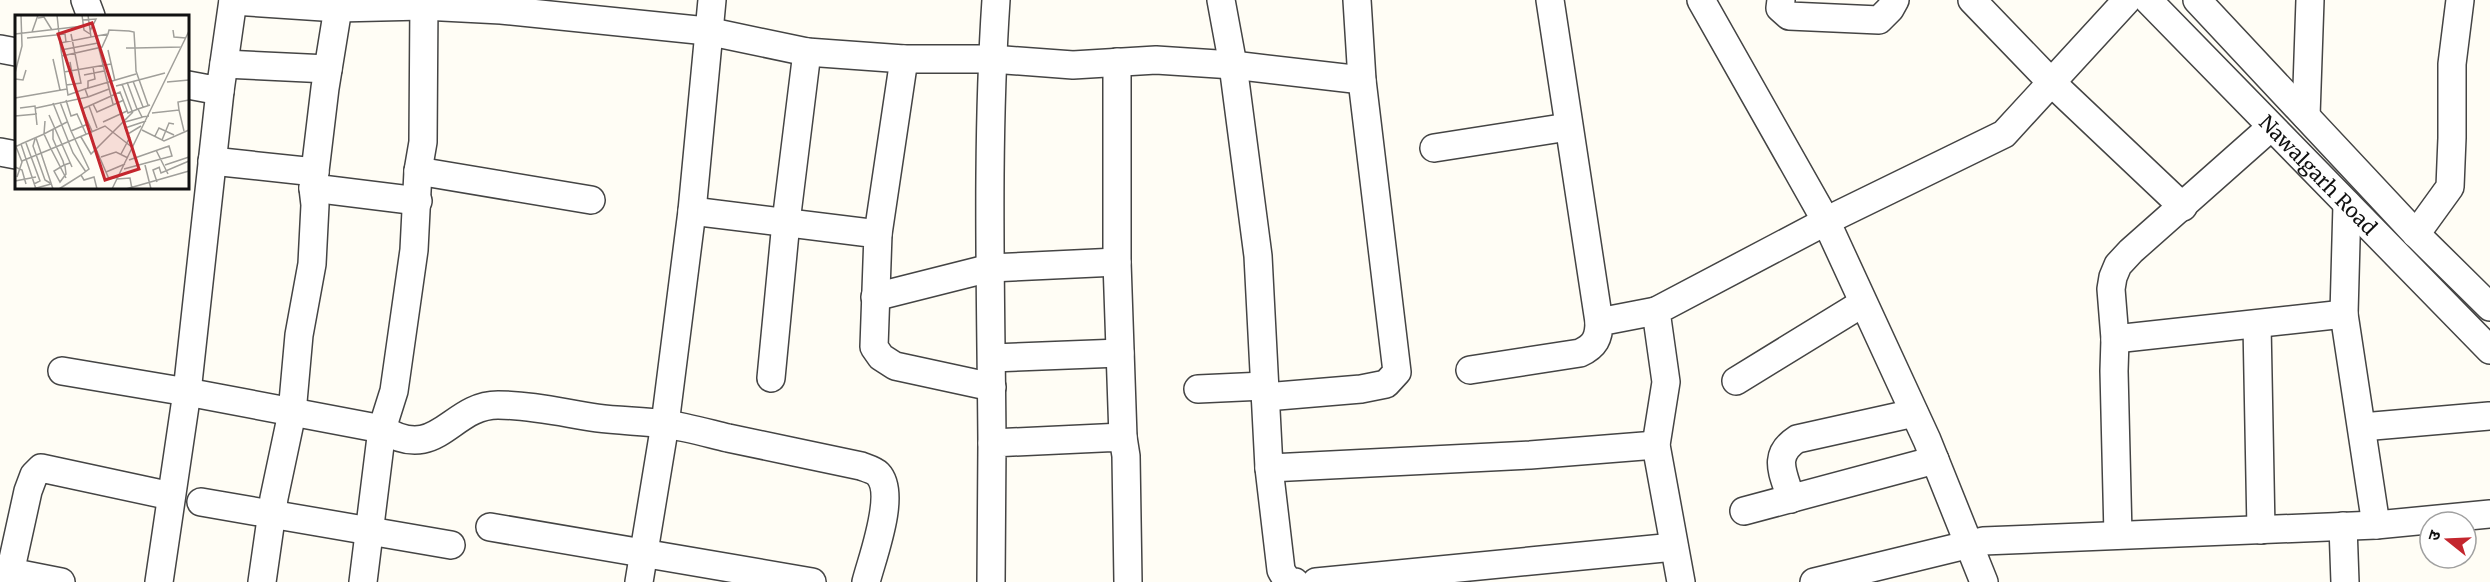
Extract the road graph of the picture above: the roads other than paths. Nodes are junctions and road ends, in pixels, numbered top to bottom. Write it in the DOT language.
graph roads {
  1 [pos="85,0"];
  2 [pos="712,0"];
  3 [pos="996,0"];
  4 [pos="1221,0"];
  5 [pos="1357,0"];
  6 [pos="1550,0"];
  7 [pos="1701,0"];
  8 [pos="1781,0"];
  9 [pos="1895,0"];
  10 [pos="1971,0"];
  11 [pos="2127,0"];
  12 [pos="2148,0"];
  13 [pos="2197,0"];
  14 [pos="2310,0"];
  15 [pos="2460,0"];
  16 [pos="233,1"];
  17 [pos="424,3"];
  18 [pos="338,8"];
  19 [pos="91,15"];
  20 [pos="707,31"];
  21 [pos="0,49"];
  22 [pos="15,52"];
  23 [pos="807,52"];
  24 [pos="904,59"];
  25 [pos="992,59"];
  26 [pos="1117,62"];
  27 [pos="1233,65"];
  28 [pos="328,69"];
  29 [pos="222,78"];
  30 [pos="1362,80"];
  31 [pos="2051,82"];
  32 [pos="189,85"];
  33 [pos="2306,116"];
  34 [pos="1568,127"];
  35 [pos="2271,127"];
  36 [pos="1434,148"];
  37 [pos="0,152"];
  38 [pos="15,155"];
  39 [pos="212,161"];
  40 [pos="418,171"];
  41 [pos="314,180"];
  42 [pos="591,200"];
  43 [pos="418,201"];
  44 [pos="2347,204"];
  45 [pos="2183,207"];
  46 [pos="692,211"];
  47 [pos="786,222"];
  48 [pos="1826,222"];
  49 [pos="878,234"];
  50 [pos="2416,234"];
  51 [pos="1117,262"];
  52 [pos="990,268"];
  53 [pos="875,297"];
  54 [pos="1863,303"];
  55 [pos="2490,307"];
  56 [pos="1656,311"];
  57 [pos="2344,314"];
  58 [pos="1599,322"];
  59 [pos="2257,324"];
  60 [pos="2115,339"];
  61 [pos="2490,350"];
  62 [pos="1120,353"];
  63 [pos="992,358"];
  64 [pos="1470,370"];
  65 [pos="62,371"];
  66 [pos="771,378"];
  67 [pos="1736,381"];
  68 [pos="992,387"];
  69 [pos="1198,388"];
  70 [pos="187,392"];
  71 [pos="1264,392"];
  72 [pos="292,413"];
  73 [pos="1914,413"];
  74 [pos="2490,420"];
  75 [pos="665,424"];
  76 [pos="2362,427"];
  77 [pos="382,429"];
  78 [pos="1123,437"];
  79 [pos="993,443"];
  80 [pos="1656,445"];
  81 [pos="1935,460"];
  82 [pos="1269,468"];
  83 [pos="171,496"];
  84 [pos="1791,499"];
  85 [pos="201,502"];
  86 [pos="1744,511"];
  87 [pos="2490,514"];
  88 [pos="271,516"];
  89 [pos="2376,525"];
  90 [pos="2343,526"];
  91 [pos="490,527"];
  92 [pos="2261,530"];
  93 [pos="368,531"];
  94 [pos="2118,535"];
  95 [pos="1970,544"];
  96 [pos="451,545"];
  97 [pos="1674,547"];
  98 [pos="644,552"];
  99 [pos="1544,571"];
  100 [pos="6,575"];
  101 [pos="61,582"];
  102 [pos="159,582"];
  103 [pos="262,582"];
  104 [pos="363,582"];
  105 [pos="639,582"];
  106 [pos="812,582"];
  107 [pos="866,582"];
  108 [pos="991,582"];
  109 [pos="1128,582"];
  110 [pos="1295,582"];
  111 [pos="1323,582"];
  112 [pos="1681,582"];
  113 [pos="1814,582"];
  114 [pos="1984,582"];
  115 [pos="2345,582"];
  1 -- 19 [label="street"];
  2 -- 20 [label="street"];
  3 -- 25 [label="street"];
  4 -- 27 [label="street"];
  5 -- 30 [label="street"];
  6 -- 34 [label="street"];
  7 -- 48 [label="street"];
  8 -- 9 [label="street"];
  10 -- 31 [label="street"];
  11 -- 31 [label="street"];
  12 -- 35 [label="street, Nawalgarh Road"];
  13 -- 33 [label="street"];
  14 -- 33 [label="street"];
  15 -- 50 [label="street"];
  16 -- 18 [label="street"];
  16 -- 29 [label="street"];
  17 -- 18 [label="street"];
  17 -- 20 [label="street"];
  17 -- 40 [label="street"];
  18 -- 28 [label="street"];
  20 -- 23 [label="street"];
  20 -- 46 [label="street"];
  21 -- 22 [label="street"];
  23 -- 24 [label="street"];
  23 -- 47 [label="street"];
  24 -- 25 [label="street"];
  24 -- 49 [label="street"];
  25 -- 26 [label="street"];
  25 -- 52 [label="street"];
  26 -- 27 [label="street"];
  26 -- 51 [label="street"];
  27 -- 30 [label="street"];
  27 -- 71 [label="street"];
  28 -- 29 [label="street"];
  28 -- 41 [label="street"];
  29 -- 32 [label="street"];
  29 -- 39 [label="street"];
  30 -- 71 [label="street"];
  31 -- 45 [label="street"];
  31 -- 48 [label="street"];
  33 -- 50 [label="street"];
  34 -- 36 [label="street"];
  34 -- 58 [label="street"];
  35 -- 44 [label="street, Nawalgarh Road"];
  35 -- 45 [label="street"];
  37 -- 38 [label="street"];
  39 -- 41 [label="street"];
  39 -- 70 [label="street"];
  40 -- 42 [label="street"];
  40 -- 43 [label="street"];
  41 -- 43 [label="street"];
  41 -- 72 [label="street"];
  43 -- 77 [label="street"];
  44 -- 57 [label="street"];
  44 -- 61 [label="street, Nawalgarh Road"];
  45 -- 60 [label="street"];
  46 -- 47 [label="street"];
  46 -- 75 [label="street"];
  47 -- 49 [label="street"];
  47 -- 66 [label="street"];
  48 -- 54 [label="street"];
  48 -- 56 [label="street"];
  49 -- 53 [label="street"];
  50 -- 55 [label="street"];
  51 -- 52 [label="street"];
  51 -- 62 [label="street"];
  52 -- 53 [label="street"];
  52 -- 63 [label="street"];
  53 -- 68 [label="street"];
  54 -- 67 [label="street"];
  54 -- 73 [label="street"];
  56 -- 58 [label="street"];
  56 -- 80 [label="street"];
  57 -- 59 [label="street"];
  57 -- 76 [label="street"];
  58 -- 64 [label="street"];
  59 -- 60 [label="street"];
  59 -- 92 [label="street"];
  60 -- 94 [label="street"];
  62 -- 63 [label="street"];
  62 -- 78 [label="street"];
  63 -- 68 [label="street"];
  65 -- 70 [label="street"];
  68 -- 79 [label="street"];
  69 -- 71 [label="street"];
  70 -- 72 [label="street"];
  70 -- 83 [label="street"];
  71 -- 82 [label="street"];
  72 -- 77 [label="street"];
  72 -- 88 [label="street"];
  73 -- 81 [label="street"];
  73 -- 84 [label="street"];
  74 -- 76 [label="street"];
  75 -- 77 [label="street"];
  75 -- 98 [label="street"];
  75 -- 107 [label="street"];
  76 -- 89 [label="street"];
  77 -- 93 [label="street"];
  78 -- 79 [label="street"];
  78 -- 109 [label="street"];
  79 -- 108 [label="street"];
  80 -- 82 [label="street"];
  80 -- 97 [label="street"];
  81 -- 84 [label="street"];
  81 -- 95 [label="street"];
  82 -- 110 [label="street"];
  83 -- 100 [label="street"];
  83 -- 102 [label="street"];
  84 -- 86 [label="street"];
  85 -- 88 [label="street"];
  87 -- 89 [label="street"];
  88 -- 93 [label="street"];
  88 -- 103 [label="street"];
  89 -- 90 [label="street"];
  90 -- 92 [label="street"];
  90 -- 115 [label="street"];
  91 -- 98 [label="street"];
  92 -- 94 [label="street"];
  93 -- 96 [label="street"];
  93 -- 104 [label="street"];
  94 -- 95 [label="street"];
  95 -- 113 [label="street"];
  95 -- 114 [label="street"];
  97 -- 99 [label="street"];
  97 -- 112 [label="street"];
  98 -- 105 [label="street"];
  98 -- 106 [label="street"];
  99 -- 111 [label="street"];
  100 -- 101 [label="street"];
}
